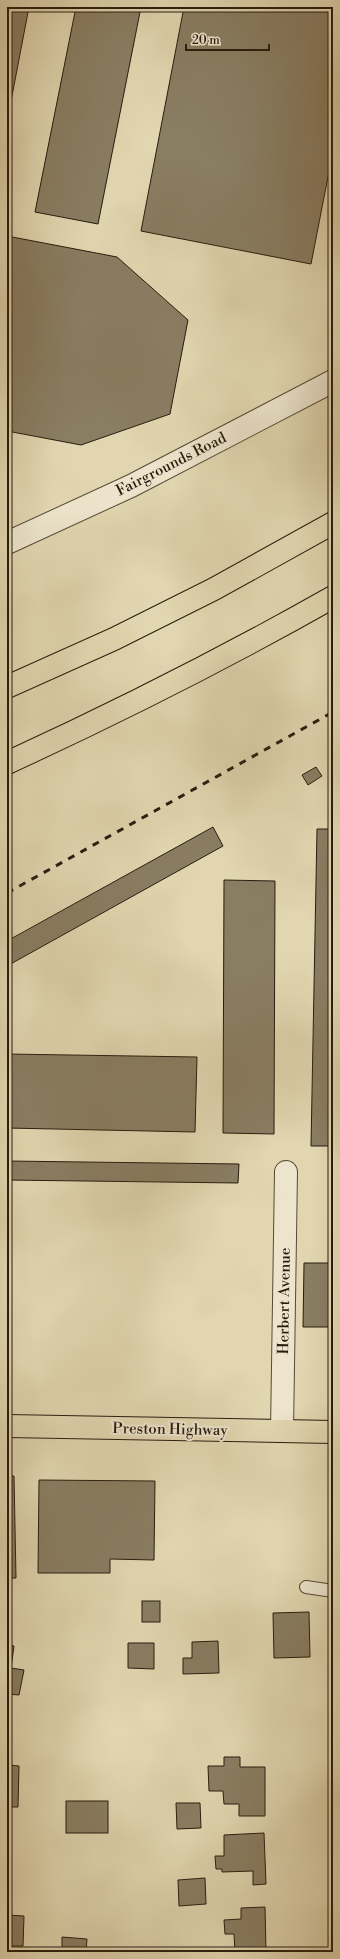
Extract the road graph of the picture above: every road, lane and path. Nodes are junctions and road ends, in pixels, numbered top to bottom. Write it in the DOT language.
graph roads {
  1 [pos="333,381"];
  2 [pos="333,523"];
  3 [pos="7,543"];
  4 [pos="333,597"];
  5 [pos="7,687"];
  6 [pos="7,763"];
  7 [pos="286,1172"];
  8 [pos="7,1426"];
  9 [pos="282,1431"];
  10 [pos="333,1432"];
  11 [pos="306,1587"];
  12 [pos="333,1591"];
  1 -- 3 [label="street, Fairgrounds Road"];
  2 -- 5 [label="main road"];
  4 -- 6 [label="main road"];
  7 -- 9 [label="street, Herbert Avenue"];
  8 -- 9 [label="main road, Preston Highway"];
  9 -- 10 [label="main road, Preston Highway"];
  11 -- 12 [label="lane"];
}
